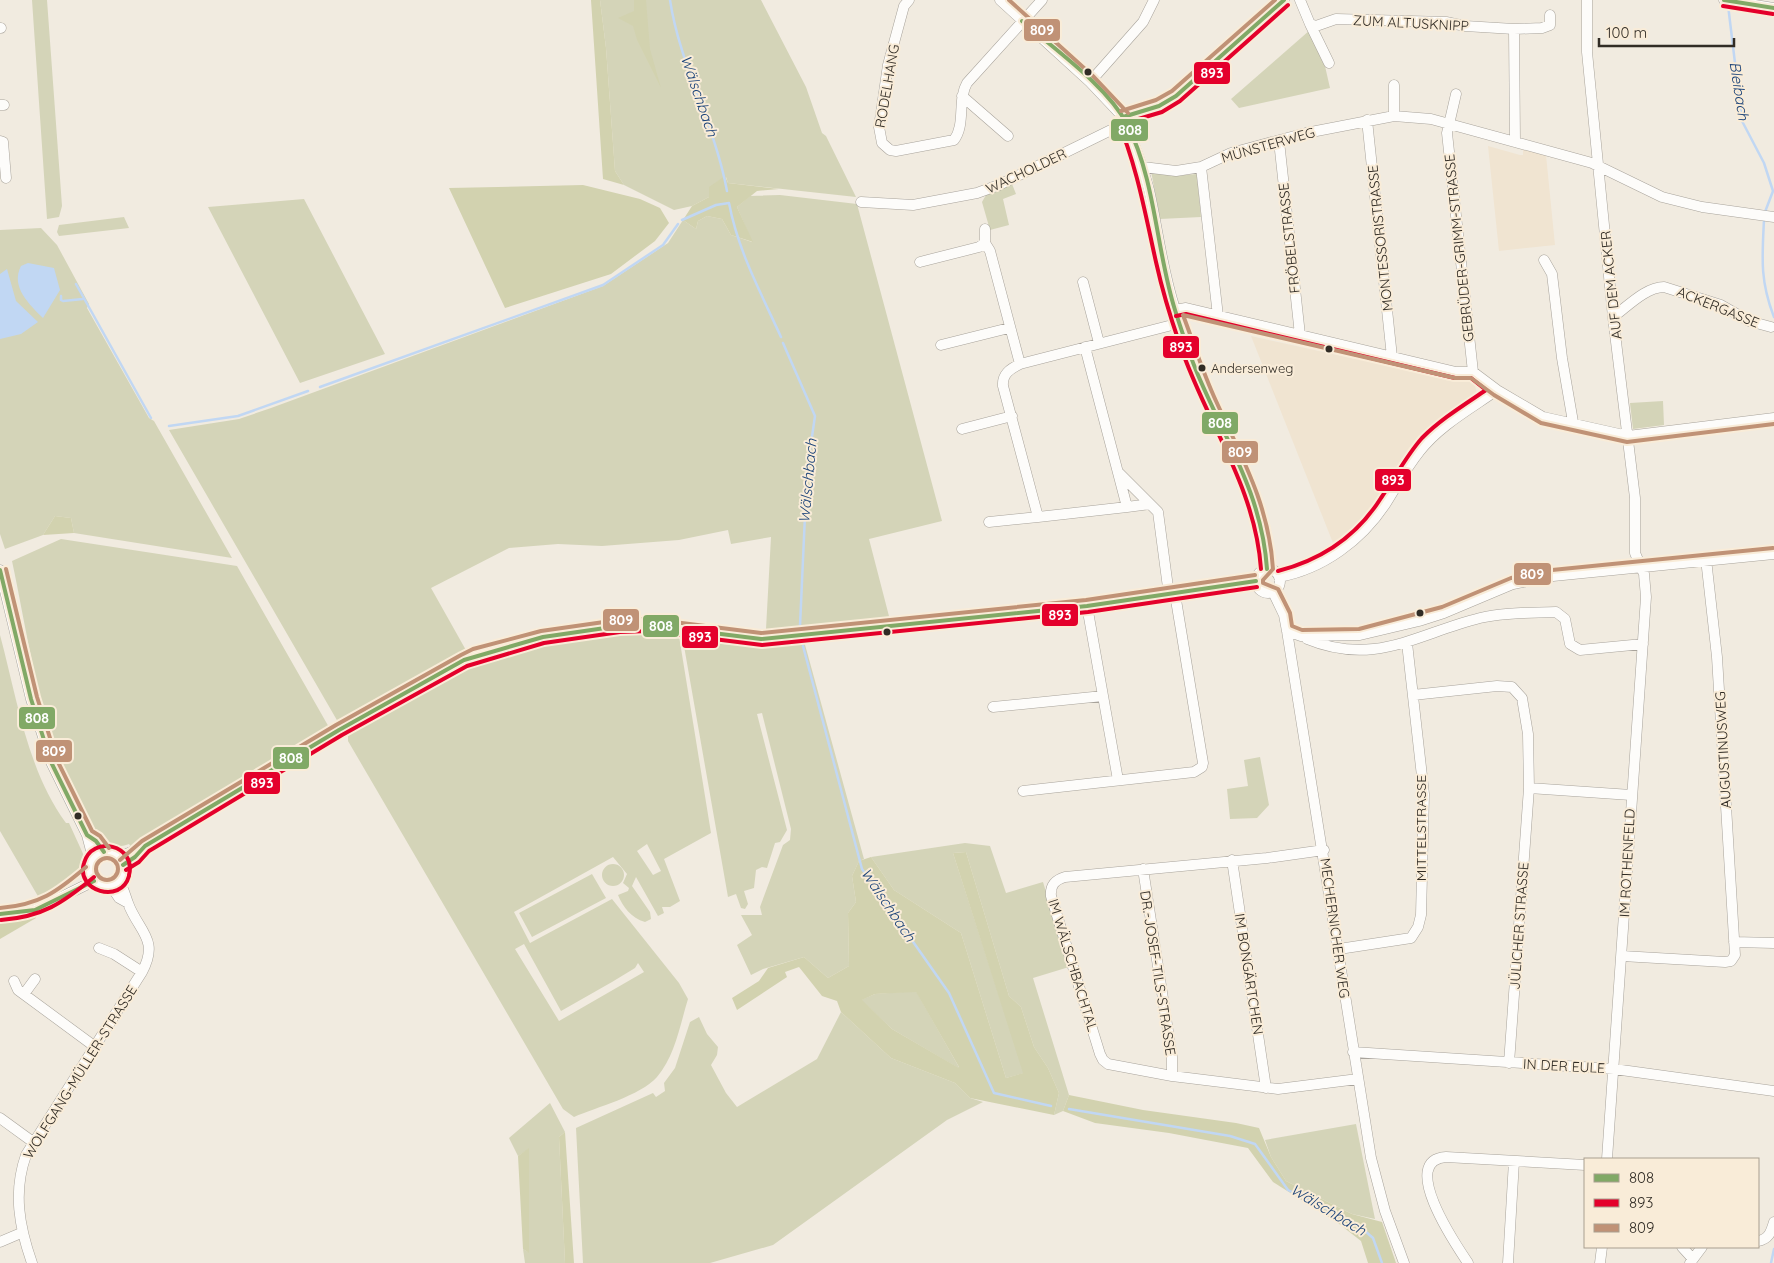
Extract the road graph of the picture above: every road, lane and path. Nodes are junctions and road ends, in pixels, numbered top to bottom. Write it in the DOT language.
graph roads {
  1 [pos="909,0"];
  2 [pos="1000,0"];
  3 [pos="1042,0"];
  4 [pos="1154,0"];
  5 [pos="1284,0"];
  6 [pos="1300,0"];
  7 [pos="1587,0"];
  8 [pos="1728,1"];
  9 [pos="1774,8"];
  10 [pos="1550,15"];
  11 [pos="1022,21"];
  12 [pos="1310,24"];
  13 [pos="1514,29"];
  14 [pos="1329,63"];
  15 [pos="1090,82"];
  16 [pos="1394,85"];
  17 [pos="1456,94"];
  18 [pos="962,96"];
  19 [pos="1394,116"];
  20 [pos="1367,120"];
  21 [pos="1125,121"];
  22 [pos="1449,124"];
  23 [pos="1008,136"];
  24 [pos="0,141"];
  25 [pos="1279,141"];
  26 [pos="1515,142"];
  27 [pos="1599,166"];
  28 [pos="1142,167"];
  29 [pos="1201,167"];
  30 [pos="6,178"];
  31 [pos="861,202"];
  32 [pos="1768,217"];
  33 [pos="985,229"];
  34 [pos="985,243"];
  35 [pos="1544,260"];
  36 [pos="920,262"];
  37 [pos="1084,282"];
  38 [pos="1175,310"];
  39 [pos="1218,316"];
  40 [pos="1613,317"];
  41 [pos="1180,323"];
  42 [pos="1771,327"];
  43 [pos="1009,328"];
  44 [pos="1300,335"];
  45 [pos="1099,343"];
  46 [pos="941,345"];
  47 [pos="1086,348"];
  48 [pos="1392,357"];
  49 [pos="1020,364"];
  50 [pos="1474,372"];
  51 [pos="1497,390"];
  52 [pos="1012,416"];
  53 [pos="1774,418"];
  54 [pos="1573,422"];
  55 [pos="962,429"];
  56 [pos="1628,436"];
  57 [pos="1117,471"];
  58 [pos="1150,504"];
  59 [pos="1127,507"];
  60 [pos="1038,517"];
  61 [pos="989,522"];
  62 [pos="1774,554"];
  63 [pos="1706,559"];
  64 [pos="1642,568"];
  65 [pos="1267,569"];
  66 [pos="0,570"];
  67 [pos="1279,577"];
  68 [pos="1256,581"];
  69 [pos="1273,592"];
  70 [pos="1172,594"];
  71 [pos="1087,606"];
  72 [pos="1287,632"];
  73 [pos="1301,636"];
  74 [pos="1407,643"];
  75 [pos="1643,644"];
  76 [pos="1413,695"];
  77 [pos="1103,696"];
  78 [pos="993,707"];
  79 [pos="1118,780"];
  80 [pos="1529,788"];
  81 [pos="1023,792"];
  82 [pos="1631,795"];
  83 [pos="87,836"];
  84 [pos="1324,850"];
  85 [pos="104,852"];
  86 [pos="93,858"];
  87 [pos="1232,860"];
  88 [pos="121,861"];
  89 [pos="1142,869"];
  90 [pos="92,876"];
  91 [pos="115,884"];
  92 [pos="0,914"];
  93 [pos="1734,942"];
  94 [pos="1774,943"];
  95 [pos="99,948"];
  96 [pos="1339,948"];
  97 [pos="1622,956"];
  98 [pos="142,972"];
  99 [pos="35,979"];
  100 [pos="14,981"];
  101 [pos="24,994"];
  102 [pos="94,1046"];
  103 [pos="1353,1052"];
  104 [pos="1509,1063"];
  105 [pos="1614,1069"];
  106 [pos="1172,1076"];
  107 [pos="1358,1079"];
  108 [pos="1266,1088"];
  109 [pos="1774,1091"];
  110 [pos="0,1118"];
  111 [pos="33,1142"];
  112 [pos="1607,1158"];
  113 [pos="1514,1161"];
  114 [pos="1584,1165"];
  115 [pos="1774,1222"];
  116 [pos="21,1233"];
  117 [pos="1759,1241"];
  118 [pos="0,1242"];
  119 [pos="1602,1248"];
  120 [pos="1683,1248"];
  121 [pos="1701,1248"];
  122 [pos="1691,1261"];
  123 [pos="32,1263"];
  124 [pos="1404,1263"];
  125 [pos="1468,1263"];
  126 [pos="1508,1263"];
  127 [pos="1600,1263"];
  1 -- 18 [label="street, RODELHANG"];
  2 -- 11 [label="street"];
  3 -- 11 [label="street, RODELHANG"];
  4 -- 15 [label="street"];
  5 -- 21 [label="street, WACHOLDER"];
  6 -- 12 [label="street"];
  7 -- 27 [label="street, AUF DEM ACKER"];
  8 -- 9 [label="street"];
  10 -- 13 [label="street, ZUM ALTUSKNIPP"];
  11 -- 15 [label="street"];
  11 -- 18 [label="street, RODELHANG"];
  12 -- 13 [label="street, ZUM ALTUSKNIPP"];
  12 -- 14 [label="street"];
  13 -- 26 [label="street"];
  15 -- 21 [label="street"];
  16 -- 19 [label="street"];
  17 -- 22 [label="street"];
  18 -- 23 [label="street"];
  19 -- 20 [label="street, MÜNSTERWEG"];
  19 -- 22 [label="street, MÜNSTERWEG"];
  20 -- 25 [label="street, MÜNSTERWEG"];
  20 -- 48 [label="street, MONTESSORISTRASSE"];
  21 -- 28 [label="street"];
  21 -- 31 [label="street, WACHOLDER"];
  22 -- 26 [label="street, MÜNSTERWEG"];
  22 -- 50 [label="street, GEBRÜDER-GRIMM-STRASSE"];
  24 -- 30 [label="street"];
  25 -- 29 [label="street, MÜNSTERWEG"];
  25 -- 44 [label="street, FRÖBELSTRASSE"];
  26 -- 27 [label="street, MÜNSTERWEG"];
  27 -- 32 [label="street, MÜNSTERWEG"];
  27 -- 40 [label="street, AUF DEM ACKER"];
  28 -- 29 [label="street, MÜNSTERWEG"];
  28 -- 38 [label="street"];
  29 -- 39 [label="street"];
  33 -- 34 [label="street"];
  34 -- 36 [label="street"];
  34 -- 43 [label="street"];
  35 -- 54 [label="street"];
  37 -- 45 [label="street"];
  38 -- 39 [label="street"];
  38 -- 41 [label="street"];
  39 -- 44 [label="street"];
  40 -- 42 [label="street, ACKERGASSE"];
  40 -- 56 [label="street, AUF DEM ACKER"];
  41 -- 45 [label="street"];
  41 -- 65 [label="street"];
  43 -- 46 [label="street"];
  43 -- 49 [label="street"];
  44 -- 48 [label="street"];
  45 -- 47 [label="street"];
  47 -- 49 [label="street"];
  47 -- 57 [label="street"];
  48 -- 50 [label="street"];
  49 -- 52 [label="street"];
  50 -- 51 [label="street"];
  51 -- 54 [label="street"];
  51 -- 67 [label="street"];
  52 -- 55 [label="street"];
  52 -- 60 [label="street"];
  53 -- 56 [label="street"];
  54 -- 56 [label="street"];
  56 -- 64 [label="street, AUF DEM ACKER"];
  57 -- 58 [label="street"];
  57 -- 59 [label="street"];
  58 -- 59 [label="street"];
  58 -- 70 [label="street"];
  59 -- 60 [label="street"];
  60 -- 61 [label="street"];
  62 -- 63 [label="street"];
  63 -- 64 [label="street"];
  63 -- 93 [label="street, AUGUSTINUSWEG"];
  64 -- 73 [label="street"];
  64 -- 75 [label="street, IM ROTHENFELD"];
  65 -- 67 [label="street"];
  65 -- 68 [label="street"];
  66 -- 83 [label="street"];
  67 -- 69 [label="street"];
  68 -- 69 [label="street"];
  68 -- 70 [label="street"];
  69 -- 72 [label="street, MECHERNICHER WEG"];
  70 -- 71 [label="street"];
  70 -- 79 [label="street"];
  71 -- 77 [label="street"];
  71 -- 88 [label="street"];
  72 -- 73 [label="street"];
  72 -- 84 [label="street, MECHERNICHER WEG"];
  73 -- 74 [label="street"];
  74 -- 75 [label="street"];
  74 -- 76 [label="street, MITTELSTRASSE"];
  75 -- 82 [label="street, IM ROTHENFELD"];
  76 -- 80 [label="street, JÜLICHER STRASSE"];
  76 -- 96 [label="street, MITTELSTRASSE"];
  77 -- 78 [label="street"];
  77 -- 79 [label="street"];
  79 -- 81 [label="street"];
  80 -- 82 [label="street"];
  80 -- 104 [label="street, JÜLICHER STRASSE"];
  82 -- 97 [label="street, IM ROTHENFELD"];
  83 -- 85 [label="street"];
  83 -- 86 [label="street"];
  84 -- 87 [label="street, IM WÄLSCHBACHTAL"];
  84 -- 96 [label="street, MECHERNICHER WEG"];
  85 -- 86 [label="street"];
  85 -- 88 [label="street"];
  86 -- 90 [label="street"];
  87 -- 89 [label="street, IM WÄLSCHBACHTAL"];
  87 -- 108 [label="street, IM BONGÄRTCHEN"];
  88 -- 91 [label="street"];
  89 -- 106 [label="street, DR.-JOSEF-TILS-STRASSE"];
  89 -- 106 [label="street, IM WÄLSCHBACHTAL"];
  90 -- 91 [label="street"];
  90 -- 92 [label="street"];
  91 -- 98 [label="street, WOLFGANG-MÜLLER-STRASSE"];
  93 -- 94 [label="street"];
  93 -- 97 [label="street, AUGUSTINUSWEG"];
  95 -- 98 [label="street, WOLFGANG-MÜLLER-STRASSE"];
  96 -- 103 [label="street, MECHERNICHER WEG"];
  97 -- 105 [label="street, IM ROTHENFELD"];
  98 -- 102 [label="street, WOLFGANG-MÜLLER-STRASSE"];
  99 -- 101 [label="street"];
  100 -- 101 [label="street"];
  101 -- 102 [label="street"];
  102 -- 111 [label="street, WOLFGANG-MÜLLER-STRASSE"];
  103 -- 104 [label="street, IN DER EULE"];
  103 -- 107 [label="street, MECHERNICHER WEG"];
  104 -- 105 [label="street, IN DER EULE"];
  105 -- 109 [label="street, IN DER EULE"];
  105 -- 112 [label="street, IM ROTHENFELD"];
  106 -- 108 [label="street, IM WÄLSCHBACHTAL"];
  107 -- 108 [label="street, IM WÄLSCHBACHTAL"];
  107 -- 124 [label="street, MECHERNICHER WEG"];
  110 -- 111 [label="street"];
  111 -- 116 [label="street, WOLFGANG-MÜLLER-STRASSE"];
  113 -- 114 [label="street"];
  113 -- 125 [label="street"];
  113 -- 126 [label="street"];
  115 -- 117 [label="street"];
  116 -- 118 [label="street"];
  116 -- 123 [label="street, WOLFGANG-MÜLLER-STRASSE"];
  119 -- 127 [label="street"];
  120 -- 122 [label="street"];
  121 -- 122 [label="street"];
}
